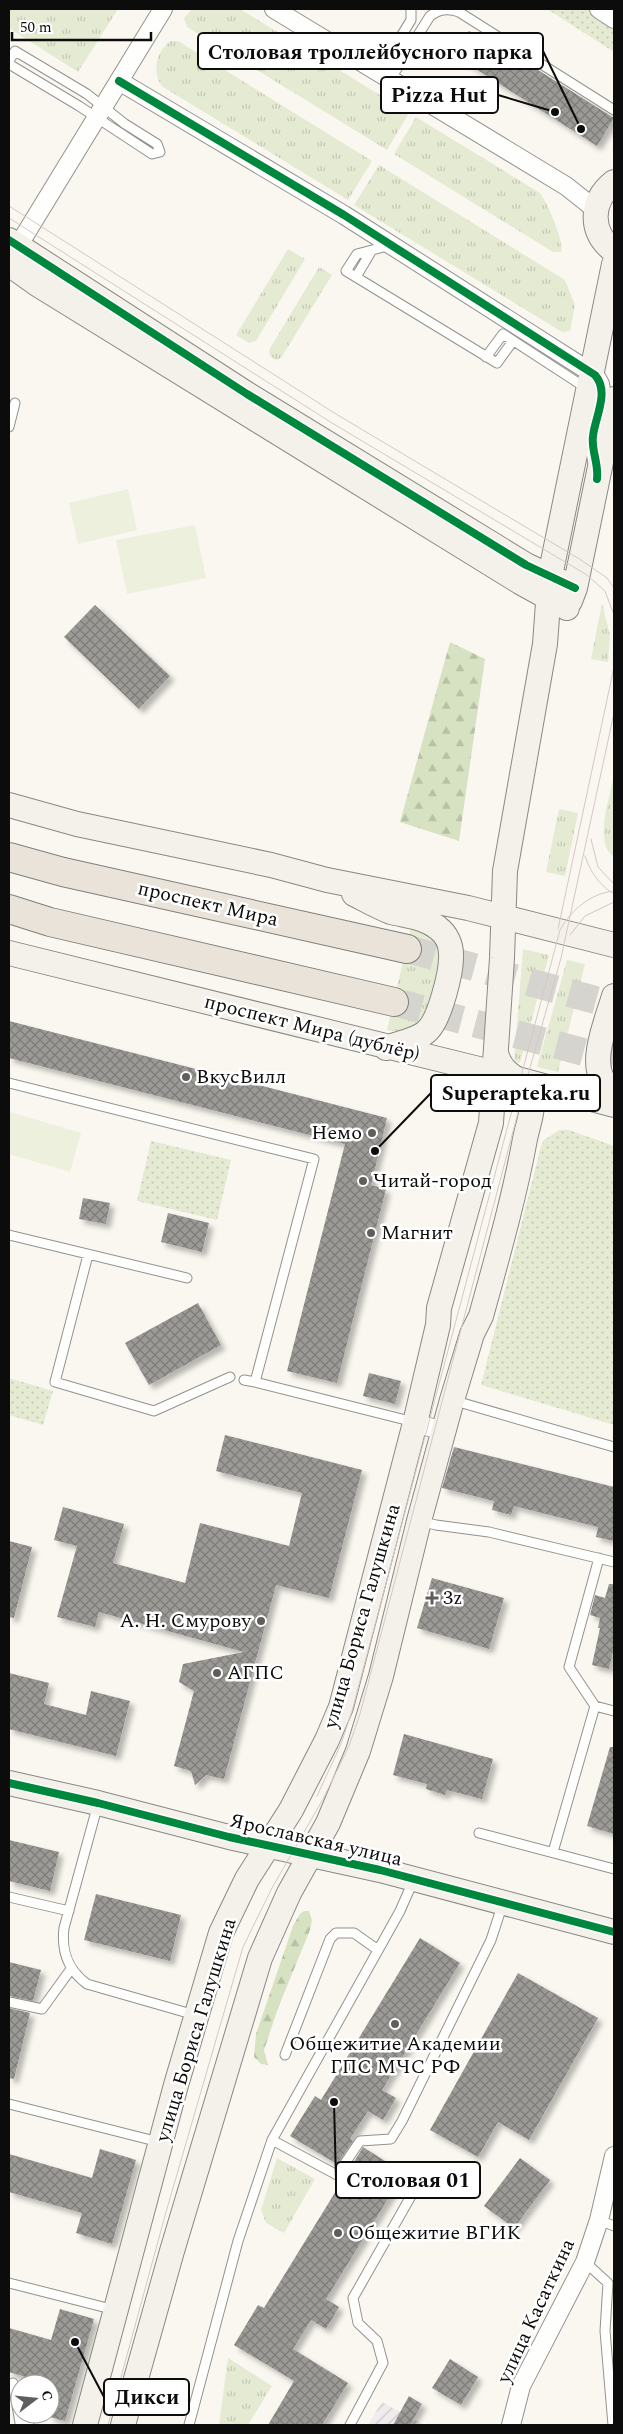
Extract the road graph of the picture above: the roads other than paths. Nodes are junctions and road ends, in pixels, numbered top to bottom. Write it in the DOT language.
graph roads {
  1 [pos="163,9"];
  2 [pos="274,9"];
  3 [pos="411,9"];
  4 [pos="599,9"];
  5 [pos="614,19"];
  6 [pos="9,63"];
  7 [pos="385,75"];
  8 [pos="119,81"];
  9 [pos="614,110"];
  10 [pos="99,113"];
  11 [pos="156,153"];
  12 [pos="614,182"];
  13 [pos="595,209"];
  14 [pos="392,245"];
  15 [pos="614,251"];
  16 [pos="11,253"];
  17 [pos="614,264"];
  18 [pos="513,341"];
  19 [pos="486,357"];
  20 [pos="590,381"];
  21 [pos="614,399"];
  22 [pos="15,402"];
  23 [pos="9,427"];
  24 [pos="597,479"];
  25 [pos="560,592"];
  26 [pos="9,805"];
  27 [pos="9,857"];
  28 [pos="327,880"];
  29 [pos="9,909"];
  30 [pos="503,918"];
  31 [pos="614,945"];
  32 [pos="407,949"];
  33 [pos="9,953"];
  34 [pos="614,996"];
  35 [pos="394,1002"];
  36 [pos="386,1048"];
  37 [pos="495,1063"];
  38 [pos="518,1080"];
  39 [pos="9,1083"];
  40 [pos="614,1090"];
  41 [pos="561,1092"];
  42 [pos="614,1105"];
  43 [pos="527,1132"];
  44 [pos="9,1235"];
  45 [pos="88,1255"];
  46 [pos="187,1278"];
  47 [pos="230,1377"];
  48 [pos="244,1380"];
  49 [pos="254,1382"];
  50 [pos="452,1400"];
  51 [pos="414,1423"];
  52 [pos="444,1431"];
  53 [pos="614,1447"];
  54 [pos="419,1521"];
  55 [pos="599,1558"];
  56 [pos="614,1562"];
  57 [pos="595,1706"];
  58 [pos="614,1711"];
  59 [pos="9,1783"];
  60 [pos="98,1803"];
  61 [pos="480,1833"];
  62 [pos="268,1845"];
  63 [pos="553,1852"];
  64 [pos="311,1854"];
  65 [pos="614,1869"];
  66 [pos="414,1879"];
  67 [pos="9,1897"];
  68 [pos="503,1903"];
  69 [pos="69,1911"];
  70 [pos="614,1932"];
  71 [pos="378,1950"];
  72 [pos="71,1969"];
  73 [pos="9,2002"];
  74 [pos="197,2016"];
  75 [pos="285,2055"];
  76 [pos="9,2104"];
  77 [pos="272,2140"];
  78 [pos="162,2143"];
  79 [pos="614,2156"];
  80 [pos="415,2189"];
  81 [pos="606,2223"];
  82 [pos="585,2262"];
  83 [pos="9,2283"];
  84 [pos="611,2284"];
  85 [pos="116,2311"];
  86 [pos="85,2425"];
  87 [pos="123,2425"];
  88 [pos="189,2425"];
  89 [pos="350,2425"];
  90 [pos="511,2425"];
  91 [pos="613,2425"];
  1 -- 8 [label="street"];
  2 -- 7 [label="street"];
  3 -- 7 [label="lane"];
  4 -- 5 [label="street"];
  6 -- 10 [label="lane"];
  6 -- 10 [label="lane"];
  7 -- 9 [label="lane"];
  7 -- 13 [label="street"];
  8 -- 10 [label="street"];
  8 -- 14 [label="street"];
  10 -- 11 [label="lane"];
  10 -- 16 [label="street"];
  12 -- 13 [label="main road"];
  13 -- 15 [label="main road"];
  14 -- 19 [label="lane"];
  14 -- 20 [label="street"];
  16 -- 25 [label="main road"];
  17 -- 20 [label="main road"];
  18 -- 19 [label="lane"];
  18 -- 19 [label="lane"];
  18 -- 20 [label="lane"];
  20 -- 24 [label="street"];
  20 -- 25 [label="main road"];
  21 -- 24 [label="main road"];
  22 -- 23 [label="lane"];
  24 -- 25 [label="main road"];
  25 -- 30 [label="main road, улица Бориса Галушкина"];
  26 -- 28 [label="main road"];
  27 -- 32 [label="main road, проспект Мира"];
  28 -- 30 [label="main road"];
  28 -- 36 [label="main road"];
  29 -- 35 [label="main road"];
  30 -- 31 [label="main road"];
  30 -- 37 [label="main road, улица Бориса Галушкина"];
  33 -- 36 [label="main road, проспект Мира (дублёр)"];
  34 -- 40 [label="main road"];
  36 -- 37 [label="main road, проспект Мира (дублёр)"];
  37 -- 38 [label="main road, улица Бориса Галушкина"];
  37 -- 51 [label="main road, улица Бориса Галушкина"];
  38 -- 41 [label="main road"];
  38 -- 43 [label="main road, улица Бориса Галушкина"];
  39 -- 49 [label="lane"];
  41 -- 42 [label="main road"];
  41 -- 43 [label="main road"];
  43 -- 50 [label="main road, улица Бориса Галушкина"];
  44 -- 45 [label="lane"];
  45 -- 46 [label="lane"];
  45 -- 47 [label="lane"];
  48 -- 49 [label="lane"];
  49 -- 51 [label="lane"];
  50 -- 52 [label="main road, улица Бориса Галушкина"];
  50 -- 53 [label="lane"];
  51 -- 52 [label="street"];
  51 -- 62 [label="main road, улица Бориса Галушкина"];
  52 -- 54 [label="main road, улица Бориса Галушкина"];
  54 -- 55 [label="lane"];
  54 -- 64 [label="main road, улица Бориса Галушкина"];
  55 -- 56 [label="lane"];
  55 -- 57 [label="lane"];
  57 -- 58 [label="lane"];
  57 -- 63 [label="lane"];
  59 -- 60 [label="main road, Ярославская улица"];
  60 -- 62 [label="main road, Ярославская улица"];
  60 -- 69 [label="lane"];
  61 -- 63 [label="lane"];
  62 -- 64 [label="main road, Ярославская улица"];
  62 -- 74 [label="main road, улица Бориса Галушкина"];
  63 -- 65 [label="lane"];
  64 -- 66 [label="main road, Ярославская улица"];
  64 -- 87 [label="main road, улица Бориса Галушкина"];
  66 -- 68 [label="main road, Ярославская улица"];
  66 -- 71 [label="lane"];
  67 -- 69 [label="lane"];
  68 -- 70 [label="main road, Ярославская улица"];
  68 -- 77 [label="lane"];
  69 -- 72 [label="lane"];
  71 -- 75 [label="lane"];
  71 -- 77 [label="lane"];
  72 -- 73 [label="lane"];
  72 -- 74 [label="lane"];
  74 -- 78 [label="main road, улица Бориса Галушкина"];
  76 -- 78 [label="lane"];
  77 -- 88 [label="lane"];
  78 -- 85 [label="main road, улица Бориса Галушкина"];
  79 -- 81 [label="street, улица Касаткина"];
  80 -- 89 [label="lane"];
  81 -- 82 [label="street, улица Касаткина"];
  82 -- 84 [label="lane"];
  82 -- 90 [label="street, улица Касаткина"];
  83 -- 85 [label="lane"];
  84 -- 91 [label="lane"];
  85 -- 86 [label="main road, улица Бориса Галушкина"];
}
